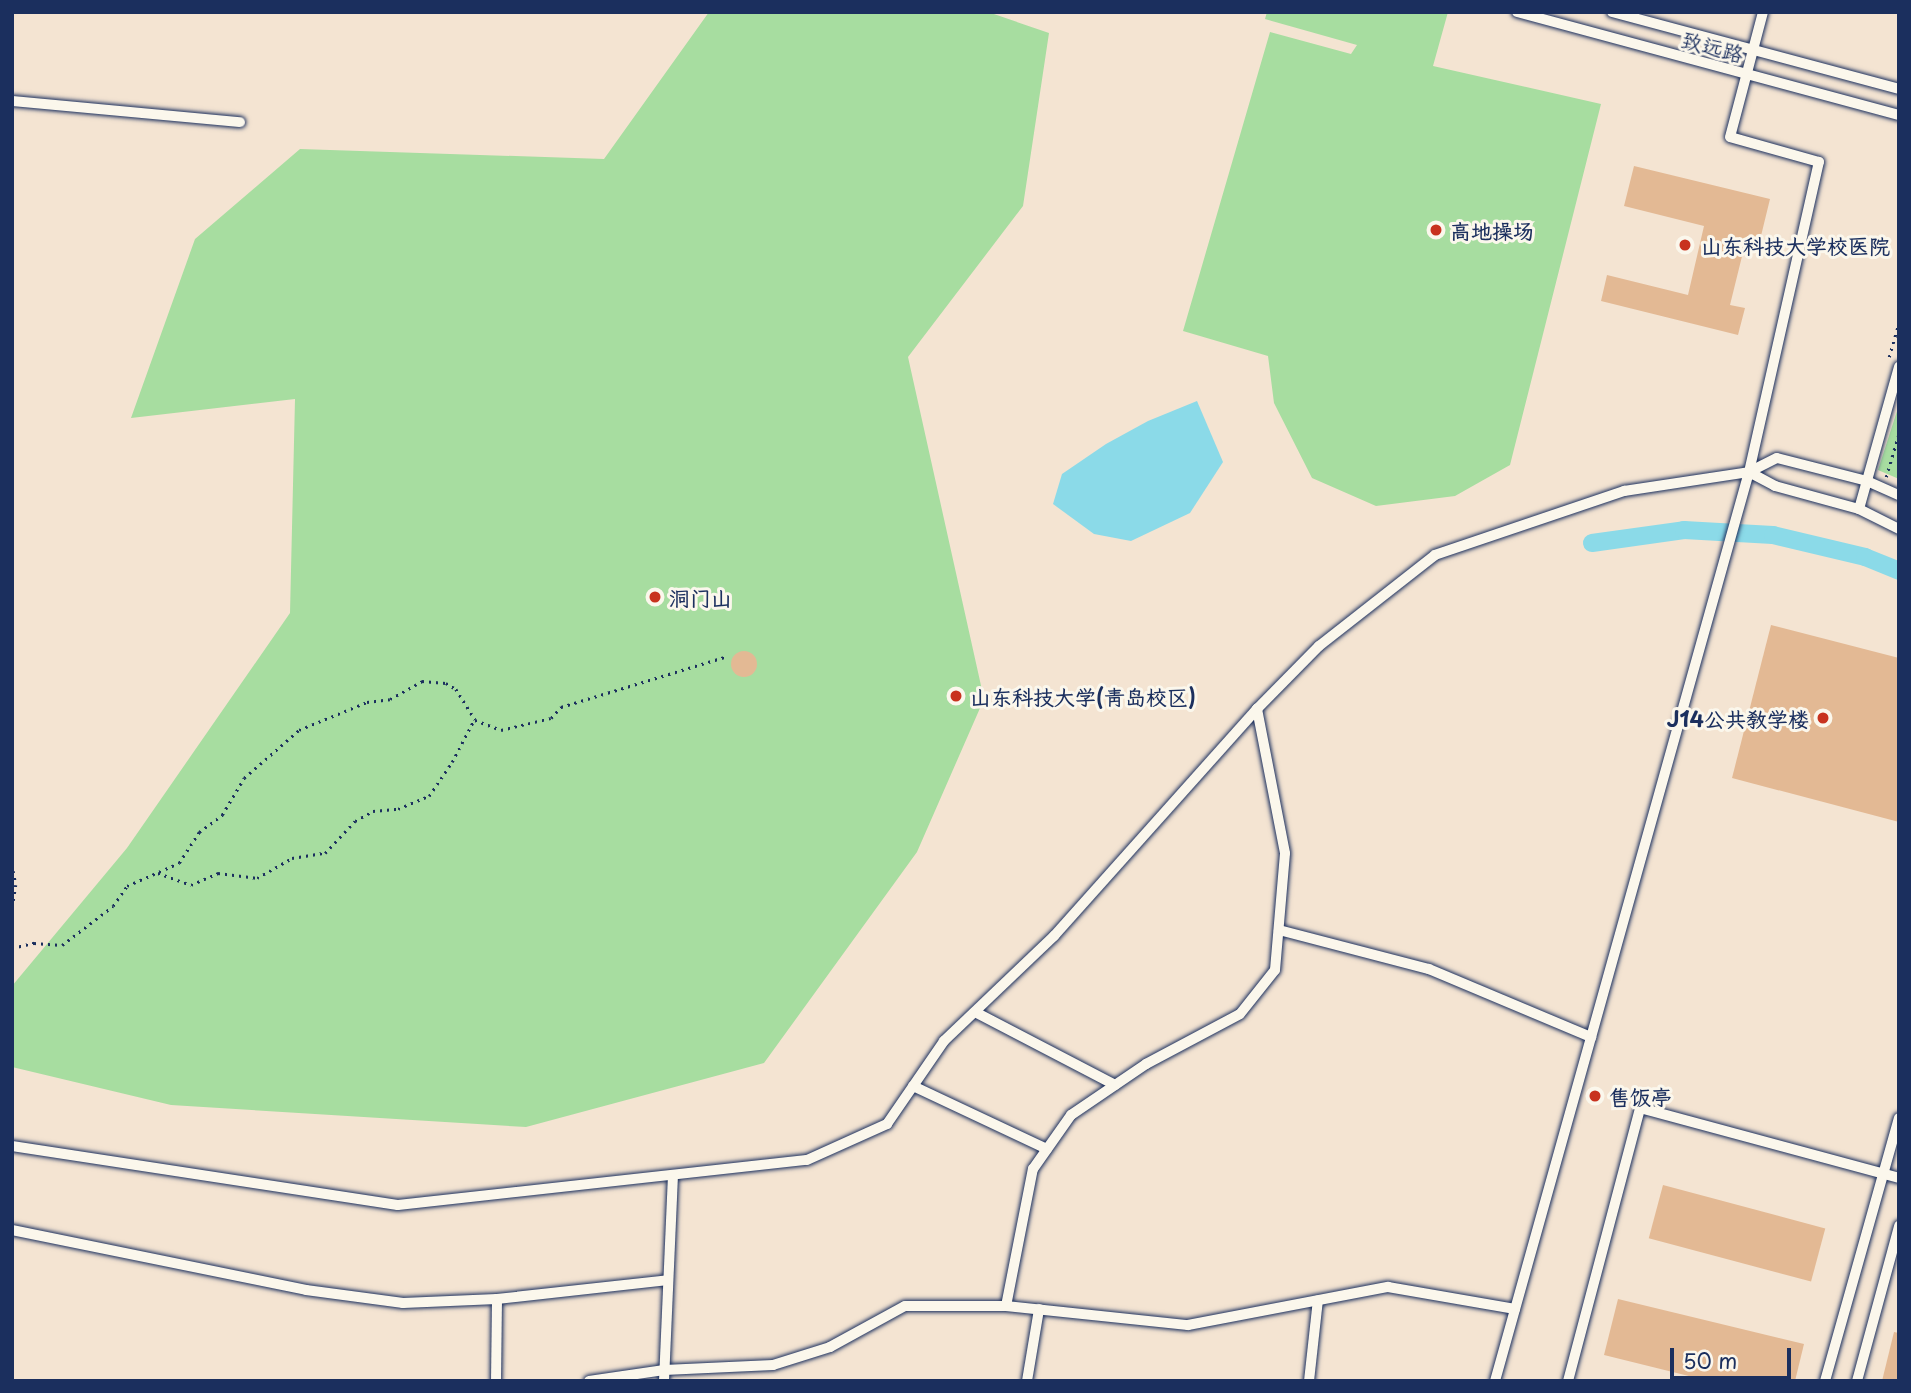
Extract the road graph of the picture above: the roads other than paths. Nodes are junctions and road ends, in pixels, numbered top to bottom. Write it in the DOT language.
graph roads {
  1 [pos="1517,12"];
  2 [pos="1612,12"];
  3 [pos="1763,12"];
  4 [pos="1753,50"];
  5 [pos="1746,75"];
  6 [pos="1899,89"];
  7 [pos="12,102"];
  8 [pos="1899,115"];
  9 [pos="240,122"];
  10 [pos="1899,367"];
  11 [pos="1749,472"];
  12 [pos="1867,481"];
  13 [pos="1899,495"];
  14 [pos="1859,509"];
  15 [pos="1899,528"];
  16 [pos="1257,709"];
  17 [pos="1279,930"];
  18 [pos="975,1012"];
  19 [pos="1591,1037"];
  20 [pos="1115,1085"];
  21 [pos="913,1086"];
  22 [pos="1899,1118"];
  23 [pos="12,1146"];
  24 [pos="1047,1149"];
  25 [pos="1883,1174"];
  26 [pos="673,1176"];
  27 [pos="1899,1178"];
  28 [pos="1899,1226"];
  29 [pos="12,1230"];
  30 [pos="668,1280"];
  31 [pos="497,1298"];
  32 [pos="1318,1300"];
  33 [pos="1006,1306"];
  34 [pos="1039,1309"];
  35 [pos="1515,1309"];
  36 [pos="664,1375"];
  37 [pos="496,1381"];
  38 [pos="589,1381"];
  39 [pos="1027,1381"];
  40 [pos="1309,1381"];
  41 [pos="1495,1381"];
  42 [pos="1568,1381"];
  43 [pos="1825,1381"];
  44 [pos="1857,1381"];
  1 -- 5 [label="lane, 致远路"];
  2 -- 4 [label="lane, 致远路"];
  3 -- 4 [label="lane"];
  4 -- 5 [label="lane"];
  4 -- 6 [label="lane, 致远路"];
  5 -- 8 [label="lane, 致远路"];
  5 -- 11 [label="lane"];
  7 -- 9 [label="lane"];
  10 -- 12 [label="lane"];
  11 -- 12 [label="lane"];
  11 -- 14 [label="lane"];
  11 -- 16 [label="lane"];
  11 -- 19 [label="lane"];
  12 -- 13 [label="lane"];
  12 -- 14 [label="lane"];
  14 -- 15 [label="lane"];
  16 -- 17 [label="lane"];
  16 -- 18 [label="lane"];
  17 -- 19 [label="lane"];
  17 -- 20 [label="lane"];
  18 -- 20 [label="lane"];
  18 -- 21 [label="lane"];
  19 -- 35 [label="lane"];
  20 -- 24 [label="lane"];
  21 -- 24 [label="lane"];
  21 -- 26 [label="lane"];
  22 -- 25 [label="lane"];
  23 -- 26 [label="lane"];
  24 -- 33 [label="lane"];
  25 -- 27 [label="lane"];
  25 -- 42 [label="lane"];
  25 -- 43 [label="lane"];
  26 -- 30 [label="lane"];
  28 -- 44 [label="lane"];
  29 -- 31 [label="lane"];
  30 -- 31 [label="lane"];
  30 -- 36 [label="lane"];
  31 -- 37 [label="lane"];
  32 -- 34 [label="lane"];
  32 -- 35 [label="lane"];
  32 -- 40 [label="lane"];
  33 -- 34 [label="lane"];
  33 -- 36 [label="lane"];
  34 -- 39 [label="lane"];
  35 -- 41 [label="lane"];
  36 -- 38 [label="lane"];
}
